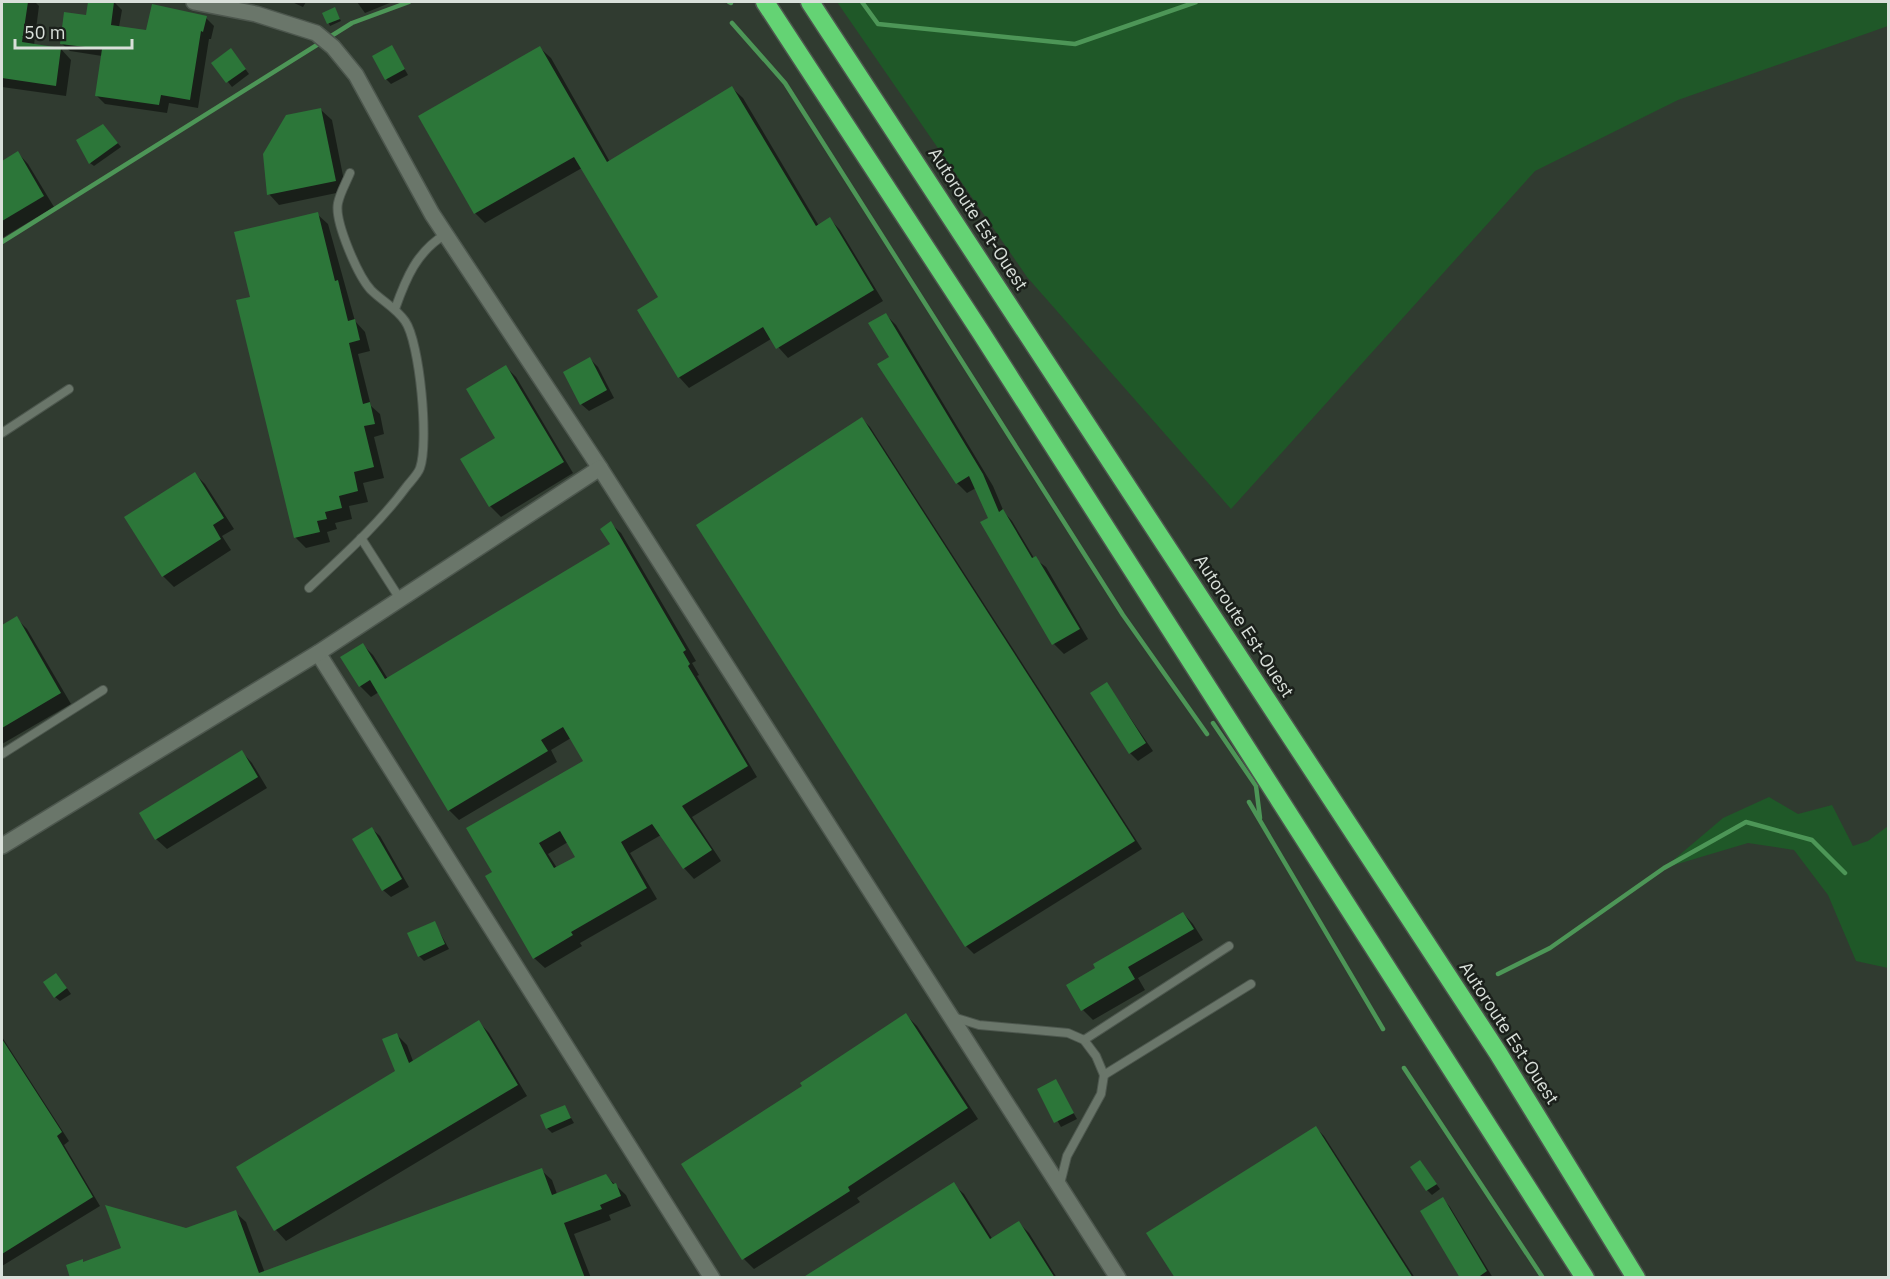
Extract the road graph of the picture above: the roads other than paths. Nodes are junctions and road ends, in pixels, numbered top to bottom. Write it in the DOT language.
graph roads {
  1 [pos="194,2"];
  2 [pos="765,2"];
  3 [pos="810,2"];
  4 [pos="350,173"];
  5 [pos="446,234"];
  6 [pos="395,309"];
  7 [pos="69,388"];
  8 [pos="2,433"];
  9 [pos="600,468"];
  10 [pos="361,538"];
  11 [pos="309,588"];
  12 [pos="400,598"];
  13 [pos="318,653"];
  14 [pos="103,690"];
  15 [pos="2,754"];
  16 [pos="2,846"];
  17 [pos="1229,946"];
  18 [pos="1251,984"];
  19 [pos="953,1017"];
  20 [pos="1084,1040"];
  21 [pos="1104,1075"];
  22 [pos="1060,1186"];
  23 [pos="712,1278"];
  24 [pos="1118,1278"];
  25 [pos="1585,1278"];
  26 [pos="1636,1278"];
  1 -- 5 [label="street"];
  2 -- 25 [label="highway"];
  3 -- 26 [label="highway, Autoroute Est-Ouest"];
  4 -- 6 [label="lane"];
  5 -- 6 [label="lane"];
  5 -- 9 [label="street"];
  6 -- 10 [label="lane"];
  7 -- 8 [label="lane"];
  9 -- 12 [label="street"];
  9 -- 19 [label="street"];
  10 -- 11 [label="lane"];
  10 -- 12 [label="lane"];
  12 -- 13 [label="street"];
  13 -- 16 [label="street"];
  13 -- 23 [label="street"];
  14 -- 15 [label="lane"];
  17 -- 20 [label="lane"];
  18 -- 21 [label="lane"];
  19 -- 20 [label="lane"];
  19 -- 22 [label="street"];
  20 -- 21 [label="lane"];
  21 -- 22 [label="lane"];
  22 -- 24 [label="street"];
}
